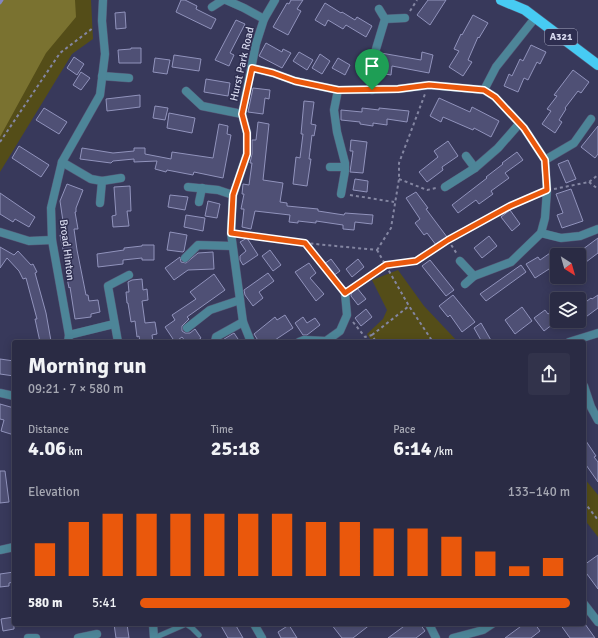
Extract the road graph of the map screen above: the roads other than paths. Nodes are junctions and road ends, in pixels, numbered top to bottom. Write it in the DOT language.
graph roads {
  1 [pos="103,0"];
  2 [pos="223,0"];
  3 [pos="226,0"];
  4 [pos="275,0"];
  5 [pos="501,0"];
  6 [pos="212,7"];
  7 [pos="379,9"];
  8 [pos="405,18"];
  9 [pos="535,18"];
  10 [pos="264,19"];
  11 [pos="385,19"];
  12 [pos="598,64"];
  13 [pos="252,68"];
  14 [pos="102,76"];
  15 [pos="129,78"];
  16 [pos="338,90"];
  17 [pos="372,90"];
  18 [pos="484,90"];
  19 [pos="186,91"];
  20 [pos="242,114"];
  21 [pos="591,119"];
  22 [pos="519,124"];
  23 [pos="466,156"];
  24 [pos="545,160"];
  25 [pos="62,162"];
  26 [pos="330,166"];
  27 [pos="345,167"];
  28 [pos="475,168"];
  29 [pos="121,178"];
  30 [pos="102,181"];
  31 [pos="445,186"];
  32 [pos="188,187"];
  33 [pos="202,188"];
  34 [pos="341,194"];
  35 [pos="233,195"];
  36 [pos="100,202"];
  37 [pos="199,202"];
  38 [pos="598,229"];
  39 [pos="0,232"];
  40 [pos="541,234"];
  41 [pos="52,240"];
  42 [pos="232,246"];
  43 [pos="184,258"];
  44 [pos="460,260"];
  45 [pos="129,274"];
  46 [pos="474,276"];
  47 [pos="465,284"];
  48 [pos="345,293"];
  49 [pos="240,300"];
  50 [pos="243,322"];
  51 [pos="114,324"];
  52 [pos="187,328"];
  53 [pos="598,333"];
  54 [pos="68,338"];
  55 [pos="118,340"];
  56 [pos="215,340"];
  57 [pos="250,340"];
  58 [pos="327,340"];
  59 [pos="575,340"];
  60 [pos="0,392"];
  61 [pos="586,392"];
  62 [pos="12,395"];
  63 [pos="598,420"];
  64 [pos="12,547"];
  65 [pos="0,550"];
  66 [pos="586,607"];
  67 [pos="598,622"];
  68 [pos="153,626"];
  69 [pos="181,626"];
  70 [pos="189,626"];
  71 [pos="255,626"];
  72 [pos="430,626"];
  73 [pos="489,626"];
  74 [pos="97,634"];
  75 [pos="198,635"];
  76 [pos="28,638"];
  77 [pos="36,638"];
  78 [pos="78,638"];
  79 [pos="154,638"];
  80 [pos="262,638"];
  81 [pos="436,638"];
  82 [pos="453,638"];
  1 -- 14 [label="street, Broad Hinton"];
  2 -- 6 [label="street"];
  3 -- 10 [label="street, Hurst Park Road"];
  4 -- 10 [label="street, Hurst Park Road"];
  5 -- 9 [label="main road, A321"];
  7 -- 11 [label="street"];
  8 -- 11 [label="street"];
  9 -- 12 [label="main road, A321"];
  9 -- 18 [label="street"];
  10 -- 13 [label="street, Hurst Park Road"];
  11 -- 17 [label="street"];
  13 -- 16 [label="street"];
  13 -- 20 [label="street, Hurst Park Road"];
  14 -- 15 [label="street"];
  14 -- 25 [label="street, Broad Hinton"];
  16 -- 17 [label="street"];
  16 -- 27 [label="street"];
  17 -- 18 [label="street"];
  18 -- 22 [label="street"];
  19 -- 20 [label="street, Hurst Park Road"];
  20 -- 35 [label="street, Hurst Park Road"];
  21 -- 24 [label="street"];
  22 -- 24 [label="street"];
  22 -- 28 [label="street"];
  23 -- 28 [label="street"];
  24 -- 40 [label="street"];
  25 -- 30 [label="street"];
  25 -- 41 [label="street, Broad Hinton"];
  26 -- 27 [label="street"];
  27 -- 34 [label="street"];
  28 -- 31 [label="street"];
  29 -- 30 [label="street"];
  30 -- 36 [label="street"];
  32 -- 33 [label="street"];
  33 -- 35 [label="street"];
  33 -- 37 [label="street"];
  35 -- 42 [label="street, Hurst Park Road"];
  38 -- 40 [label="street"];
  39 -- 41 [label="street"];
  40 -- 46 [label="street"];
  41 -- 54 [label="street, Broad Hinton"];
  42 -- 43 [label="street"];
  42 -- 49 [label="street, Hurst Park Road"];
  44 -- 46 [label="street"];
  45 -- 51 [label="street"];
  46 -- 47 [label="street"];
  48 -- 58 [label="street"];
  49 -- 50 [label="street, Hurst Park Road"];
  49 -- 52 [label="street"];
  50 -- 56 [label="street"];
  50 -- 57 [label="street, Hurst Park Road"];
  51 -- 54 [label="street"];
  51 -- 55 [label="street"];
  53 -- 59 [label="street"];
  60 -- 62 [label="street"];
  61 -- 63 [label="street"];
  64 -- 65 [label="street"];
  66 -- 67 [label="street"];
  68 -- 79 [label="street"];
  69 -- 79 [label="lane"];
  70 -- 75 [label="lane"];
  71 -- 80 [label="street"];
  72 -- 81 [label="street"];
  73 -- 82 [label="street"];
  74 -- 78 [label="street"];
  76 -- 77 [label="street"];
}
